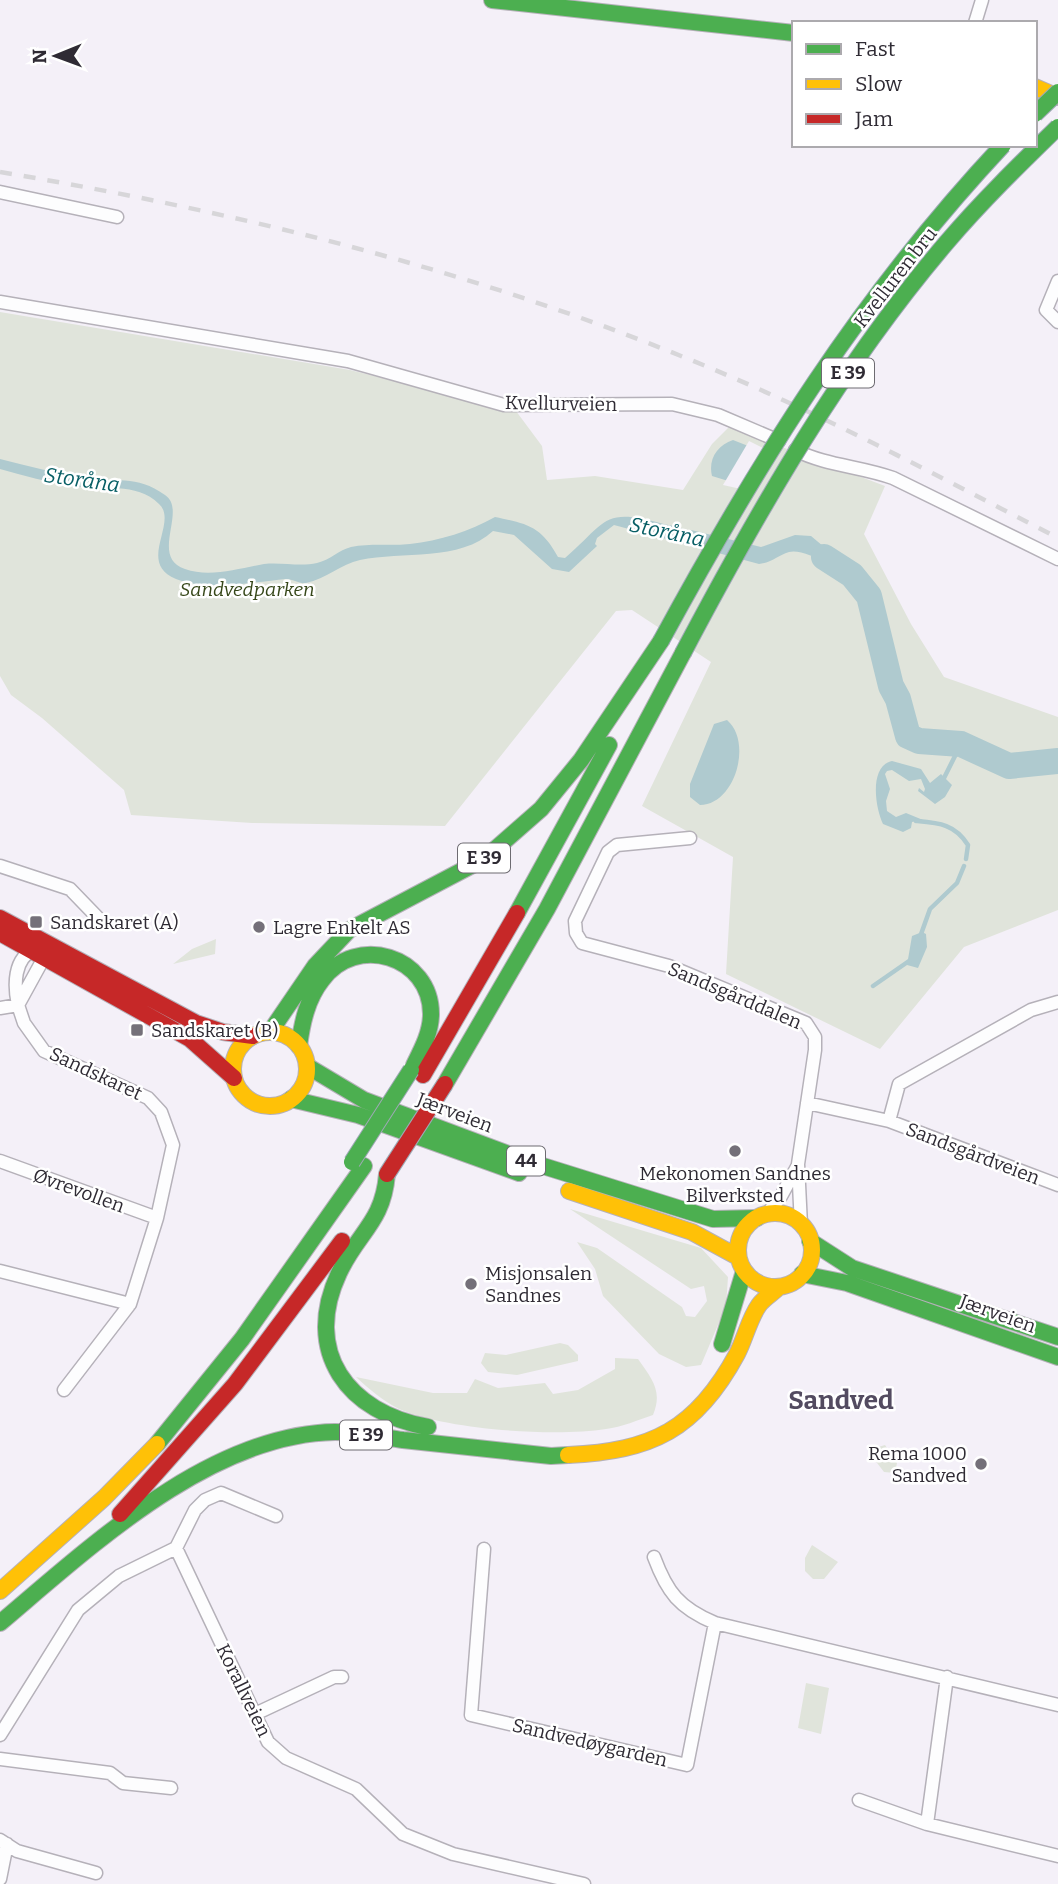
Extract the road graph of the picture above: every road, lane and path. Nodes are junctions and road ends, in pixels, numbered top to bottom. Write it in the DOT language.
graph roads {
  1 [pos="492,0"];
  2 [pos="982,0"];
  3 [pos="976,21"];
  4 [pos="792,33"];
  5 [pos="1037,87"];
  6 [pos="1058,93"];
  7 [pos="1037,112"];
  8 [pos="1058,127"];
  9 [pos="1001,147"];
  10 [pos="0,192"];
  11 [pos="117,216"];
  12 [pos="1058,281"];
  13 [pos="0,302"];
  14 [pos="1058,322"];
  15 [pos="1058,559"];
  16 [pos="661,641"];
  17 [pos="690,838"];
  18 [pos="0,866"];
  19 [pos="0,918"];
  20 [pos="99,919"];
  21 [pos="0,933"];
  22 [pos="48,943"];
  23 [pos="29,951"];
  24 [pos="45,960"];
  25 [pos="1058,1002"];
  26 [pos="18,1005"];
  27 [pos="0,1008"];
  28 [pos="271,1032"];
  29 [pos="253,1036"];
  30 [pos="299,1046"];
  31 [pos="307,1066"];
  32 [pos="417,1073"];
  33 [pos="234,1078"];
  34 [pos="291,1099"];
  35 [pos="807,1103"];
  36 [pos="889,1121"];
  37 [pos="0,1161"];
  38 [pos="358,1164"];
  39 [pos="798,1164"];
  40 [pos="387,1174"];
  41 [pos="1058,1185"];
  42 [pos="762,1216"];
  43 [pos="157,1218"];
  44 [pos="801,1224"];
  45 [pos="810,1241"];
  46 [pos="741,1264"];
  47 [pos="0,1272"];
  48 [pos="802,1275"];
  49 [pos="779,1287"];
  50 [pos="130,1304"];
  51 [pos="1058,1338"];
  52 [pos="1058,1357"];
  53 [pos="64,1390"];
  54 [pos="276,1516"];
  55 [pos="176,1548"];
  56 [pos="484,1549"];
  57 [pos="654,1557"];
  58 [pos="57,1575"];
  59 [pos="0,1576"];
  60 [pos="0,1591"];
  61 [pos="0,1623"];
  62 [pos="715,1623"];
  63 [pos="342,1677"];
  64 [pos="947,1677"];
  65 [pos="1058,1704"];
  66 [pos="255,1714"];
  67 [pos="0,1735"];
  68 [pos="0,1759"];
  69 [pos="171,1788"];
  70 [pos="859,1800"];
  71 [pos="927,1824"];
  72 [pos="4,1842"];
  73 [pos="1058,1856"];
  74 [pos="96,1873"];
  75 [pos="0,1880"];
  76 [pos="584,1884"];
  1 -- 4 [label="main road"];
  2 -- 3 [label="street"];
  5 -- 6 [label="main road"];
  6 -- 7 [label="main road, bridge"];
  8 -- 40 [label="main road, Kvelluren bru / E 39, bridge"];
  9 -- 16 [label="main road, Kvelluren bru / E 39, bridge"];
  10 -- 11 [label="street"];
  12 -- 14 [label="street"];
  13 -- 15 [label="street, Kvellurveien"];
  16 -- 28 [label="main road, E 39"];
  16 -- 32 [label="main road, E 39"];
  17 -- 35 [label="street, Sandsgårddalen"];
  18 -- 20 [label="street"];
  19 -- 22 [label="main road"];
  21 -- 23 [label="main road, 44"];
  22 -- 23 [label="street"];
  22 -- 24 [label="street"];
  22 -- 29 [label="main road"];
  23 -- 24 [label="main road, 44"];
  23 -- 26 [label="street, Sandskaret"];
  24 -- 26 [label="street"];
  24 -- 33 [label="main road, 44"];
  25 -- 36 [label="street, Sandsgårdveien"];
  26 -- 27 [label="street"];
  26 -- 43 [label="street, Sandskaret"];
  28 -- 29 [label="main road"];
  28 -- 30 [label="main road"];
  29 -- 33 [label="main road"];
  30 -- 31 [label="main road"];
  30 -- 32 [label="main road, E 39"];
  31 -- 34 [label="main road"];
  31 -- 42 [label="main road, Jærveien / 44"];
  32 -- 38 [label="main road, E 39"];
  33 -- 34 [label="main road, 44"];
  34 -- 46 [label="main road, Jærveien / 44"];
  35 -- 36 [label="street, Sandsgårdveien"];
  35 -- 39 [label="street, Sandsgårddalen"];
  36 -- 41 [label="street, Sandsgårdveien"];
  37 -- 43 [label="street, Øvrevollen"];
  38 -- 59 [label="main road, E 39"];
  38 -- 60 [label="main road, E 39"];
  39 -- 42 [label="street, Sandsgårddalen"];
  39 -- 44 [label="street, Sandsgårddalen"];
  40 -- 46 [label="main road, E 39"];
  40 -- 58 [label="main road, E 39"];
  42 -- 44 [label="main road, 44"];
  42 -- 46 [label="main road"];
  43 -- 50 [label="street, Sandskaret"];
  44 -- 45 [label="main road"];
  45 -- 48 [label="main road"];
  45 -- 51 [label="main road, Jærveien"];
  46 -- 49 [label="main road, 44"];
  47 -- 50 [label="street"];
  48 -- 49 [label="main road"];
  48 -- 52 [label="main road, Jærveien"];
  49 -- 58 [label="main road, E 39"];
  50 -- 53 [label="street, Sandskaret"];
  54 -- 55 [label="street"];
  55 -- 66 [label="street, Korallveien"];
  55 -- 67 [label="street"];
  56 -- 62 [label="street, Sandvedøygarden"];
  57 -- 62 [label="street"];
  58 -- 61 [label="main road, E 39"];
  62 -- 64 [label="street"];
  63 -- 66 [label="street"];
  64 -- 65 [label="street"];
  64 -- 71 [label="street"];
  66 -- 76 [label="street, Korallveien"];
  68 -- 69 [label="street"];
  70 -- 71 [label="street"];
  71 -- 73 [label="street"];
  72 -- 74 [label="street"];
  72 -- 75 [label="street"];
}
